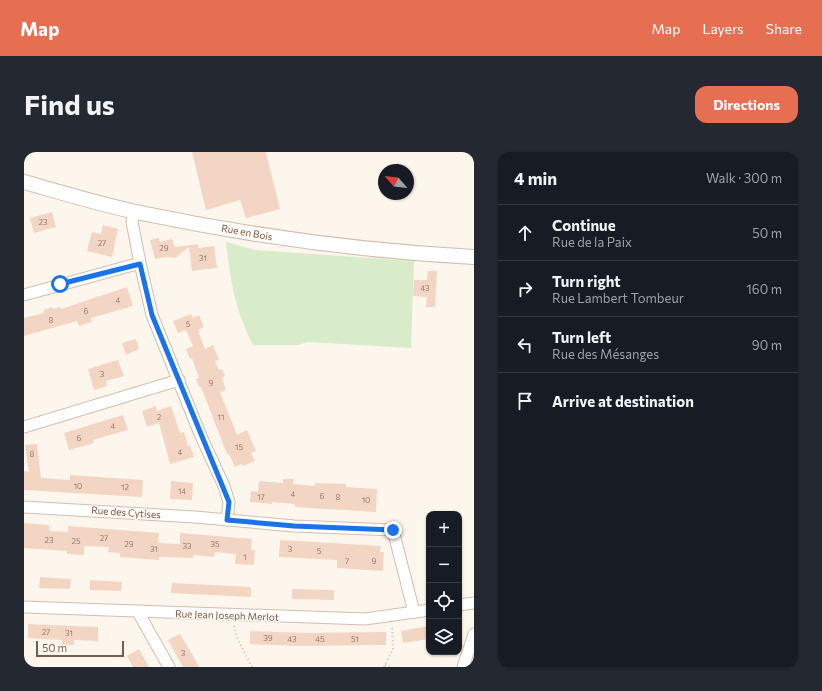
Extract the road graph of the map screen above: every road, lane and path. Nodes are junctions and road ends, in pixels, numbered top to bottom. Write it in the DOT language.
graph roads {
  1 [pos="24,182"];
  2 [pos="134,212"];
  3 [pos="474,257"];
  4 [pos="140,264"];
  5 [pos="24,295"];
  6 [pos="179,380"];
  7 [pos="24,426"];
  8 [pos="24,507"];
  9 [pos="227,520"];
  10 [pos="474,603"];
  11 [pos="462,605"];
  12 [pos="24,607"];
  13 [pos="426,610"];
  14 [pos="138,612"];
  15 [pos="414,612"];
  16 [pos="231,615"];
  17 [pos="390,615"];
  18 [pos="474,634"];
  19 [pos="385,666"];
  20 [pos="169,667"];
  21 [pos="252,667"];
  22 [pos="390,667"];
  23 [pos="463,667"];
  1 -- 2 [label="street, Rue en Bois"];
  2 -- 3 [label="street, Rue en Bois"];
  2 -- 4 [label="street"];
  4 -- 5 [label="street"];
  4 -- 6 [label="street"];
  6 -- 7 [label="street"];
  6 -- 9 [label="street"];
  8 -- 9 [label="street, Rue des Cytises"];
  9 -- 15 [label="street, Rue des Cytises"];
  10 -- 11 [label="street"];
  12 -- 14 [label="street, Rue Jean Joseph Merlot"];
  13 -- 15 [label="street, Rue Jean Joseph Merlot"];
  14 -- 16 [label="street, Rue Jean Joseph Merlot"];
  14 -- 20 [label="street"];
  15 -- 17 [label="street, Rue Jean Joseph Merlot"];
  16 -- 17 [label="street, Rue Jean Joseph Merlot"];
  16 -- 21 [label="path"];
  17 -- 19 [label="path"];
  18 -- 23 [label="street"];
  19 -- 22 [label="path"];
}
